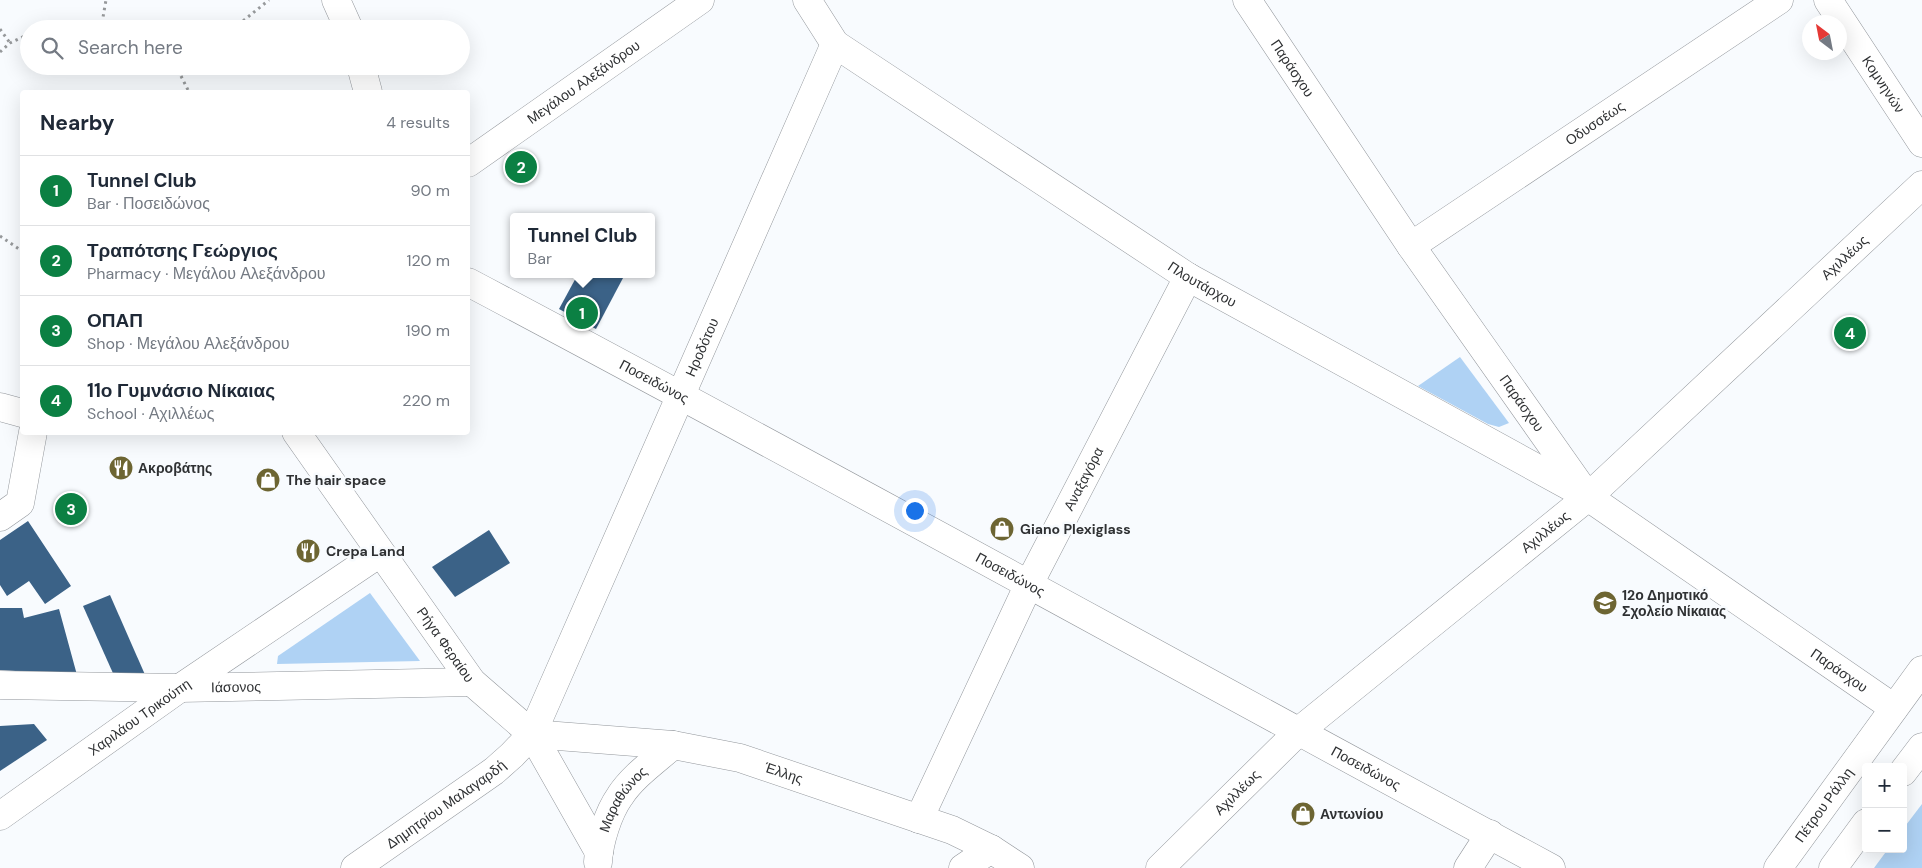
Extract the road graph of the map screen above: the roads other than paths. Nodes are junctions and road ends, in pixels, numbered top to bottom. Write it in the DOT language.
graph roads {
  1 [pos="336,0"];
  2 [pos="700,0"];
  3 [pos="807,0"];
  4 [pos="1247,0"];
  5 [pos="1778,0"];
  6 [pos="1828,0"];
  7 [pos="345,20"];
  8 [pos="835,44"];
  9 [pos="364,75"];
  10 [pos="368,90"];
  11 [pos="1922,143"];
  12 [pos="470,162"];
  13 [pos="1922,184"];
  14 [pos="1411,246"];
  15 [pos="1188,277"];
  16 [pos="470,283"];
  17 [pos="680,394"];
  18 [pos="0,407"];
  19 [pos="20,412"];
  20 [pos="32,435"];
  21 [pos="298,435"];
  22 [pos="1588,496"];
  23 [pos="0,517"];
  24 [pos="380,553"];
  25 [pos="1029,584"];
  26 [pos="1922,670"];
  27 [pos="472,682"];
  28 [pos="0,685"];
  29 [pos="180,688"];
  30 [pos="1894,708"];
  31 [pos="1299,731"];
  32 [pos="532,734"];
  33 [pos="673,746"];
  34 [pos="1922,747"];
  35 [pos="1907,767"];
  36 [pos="0,816"];
  37 [pos="919,819"];
  38 [pos="1862,828"];
  39 [pos="1490,834"];
  40 [pos="991,849"];
  41 [pos="598,860"];
  42 [pos="356,868"];
  43 [pos="963,868"];
  44 [pos="1020,868"];
  45 [pos="1160,868"];
  46 [pos="1468,868"];
  47 [pos="1551,868"];
  48 [pos="1778,868"];
  49 [pos="1833,868"];
  1 -- 7 [label="street"];
  2 -- 12 [label="street, Μεγάλου Αλεξάνδρου"];
  3 -- 8 [label="street"];
  4 -- 14 [label="street, Παράσχου"];
  5 -- 14 [label="street, Οδυσσέως"];
  6 -- 11 [label="street, Κομνηνών"];
  8 -- 15 [label="street, Πλουτάρχου"];
  8 -- 17 [label="street, Ηροδότου"];
  9 -- 10 [label="street"];
  13 -- 22 [label="street, Αχιλλέως"];
  14 -- 22 [label="street, Παράσχου"];
  15 -- 22 [label="street, Πλουτάρχου"];
  15 -- 25 [label="street, Αναξαγόρα"];
  16 -- 17 [label="street, Ποσειδώνος"];
  17 -- 25 [label="street, Ποσειδώνος"];
  17 -- 32 [label="street, Ηροδότου"];
  18 -- 19 [label="street"];
  20 -- 23 [label="street"];
  21 -- 24 [label="street, Ρήγα Φεραίου"];
  22 -- 30 [label="street, Παράσχου"];
  22 -- 31 [label="street, Αχιλλέως"];
  24 -- 27 [label="street, Ρήγα Φεραίου"];
  24 -- 29 [label="street, Χαριλάου Τρικούπη"];
  25 -- 31 [label="street, Ποσειδώνος"];
  25 -- 37 [label="street, Αναξαγόρα"];
  26 -- 30 [label="street, Πέτρου Ράλλη"];
  27 -- 29 [label="street, Ιάσονος"];
  27 -- 32 [label="street, Ρήγα Φεραίου"];
  28 -- 29 [label="street, Ιάσονος"];
  29 -- 36 [label="street, Χαριλάου Τρικούπη"];
  30 -- 48 [label="street, Πέτρου Ράλλη"];
  31 -- 39 [label="street, Ποσειδώνος"];
  31 -- 45 [label="street, Αχιλλέως"];
  32 -- 33 [label="street, Έλλης"];
  32 -- 41 [label="street, Ρήγα Φεραίου"];
  32 -- 42 [label="street, Δημητρίου Μαλαγαρδή"];
  33 -- 37 [label="street, Έλλης"];
  33 -- 41 [label="street, Μαραθώνος"];
  34 -- 35 [label="street"];
  37 -- 40 [label="street, Έλλης"];
  38 -- 49 [label="street"];
  39 -- 46 [label="street"];
  39 -- 47 [label="street, Ποσειδώνος"];
  40 -- 43 [label="street"];
  40 -- 44 [label="street, Έλλης"];
}
